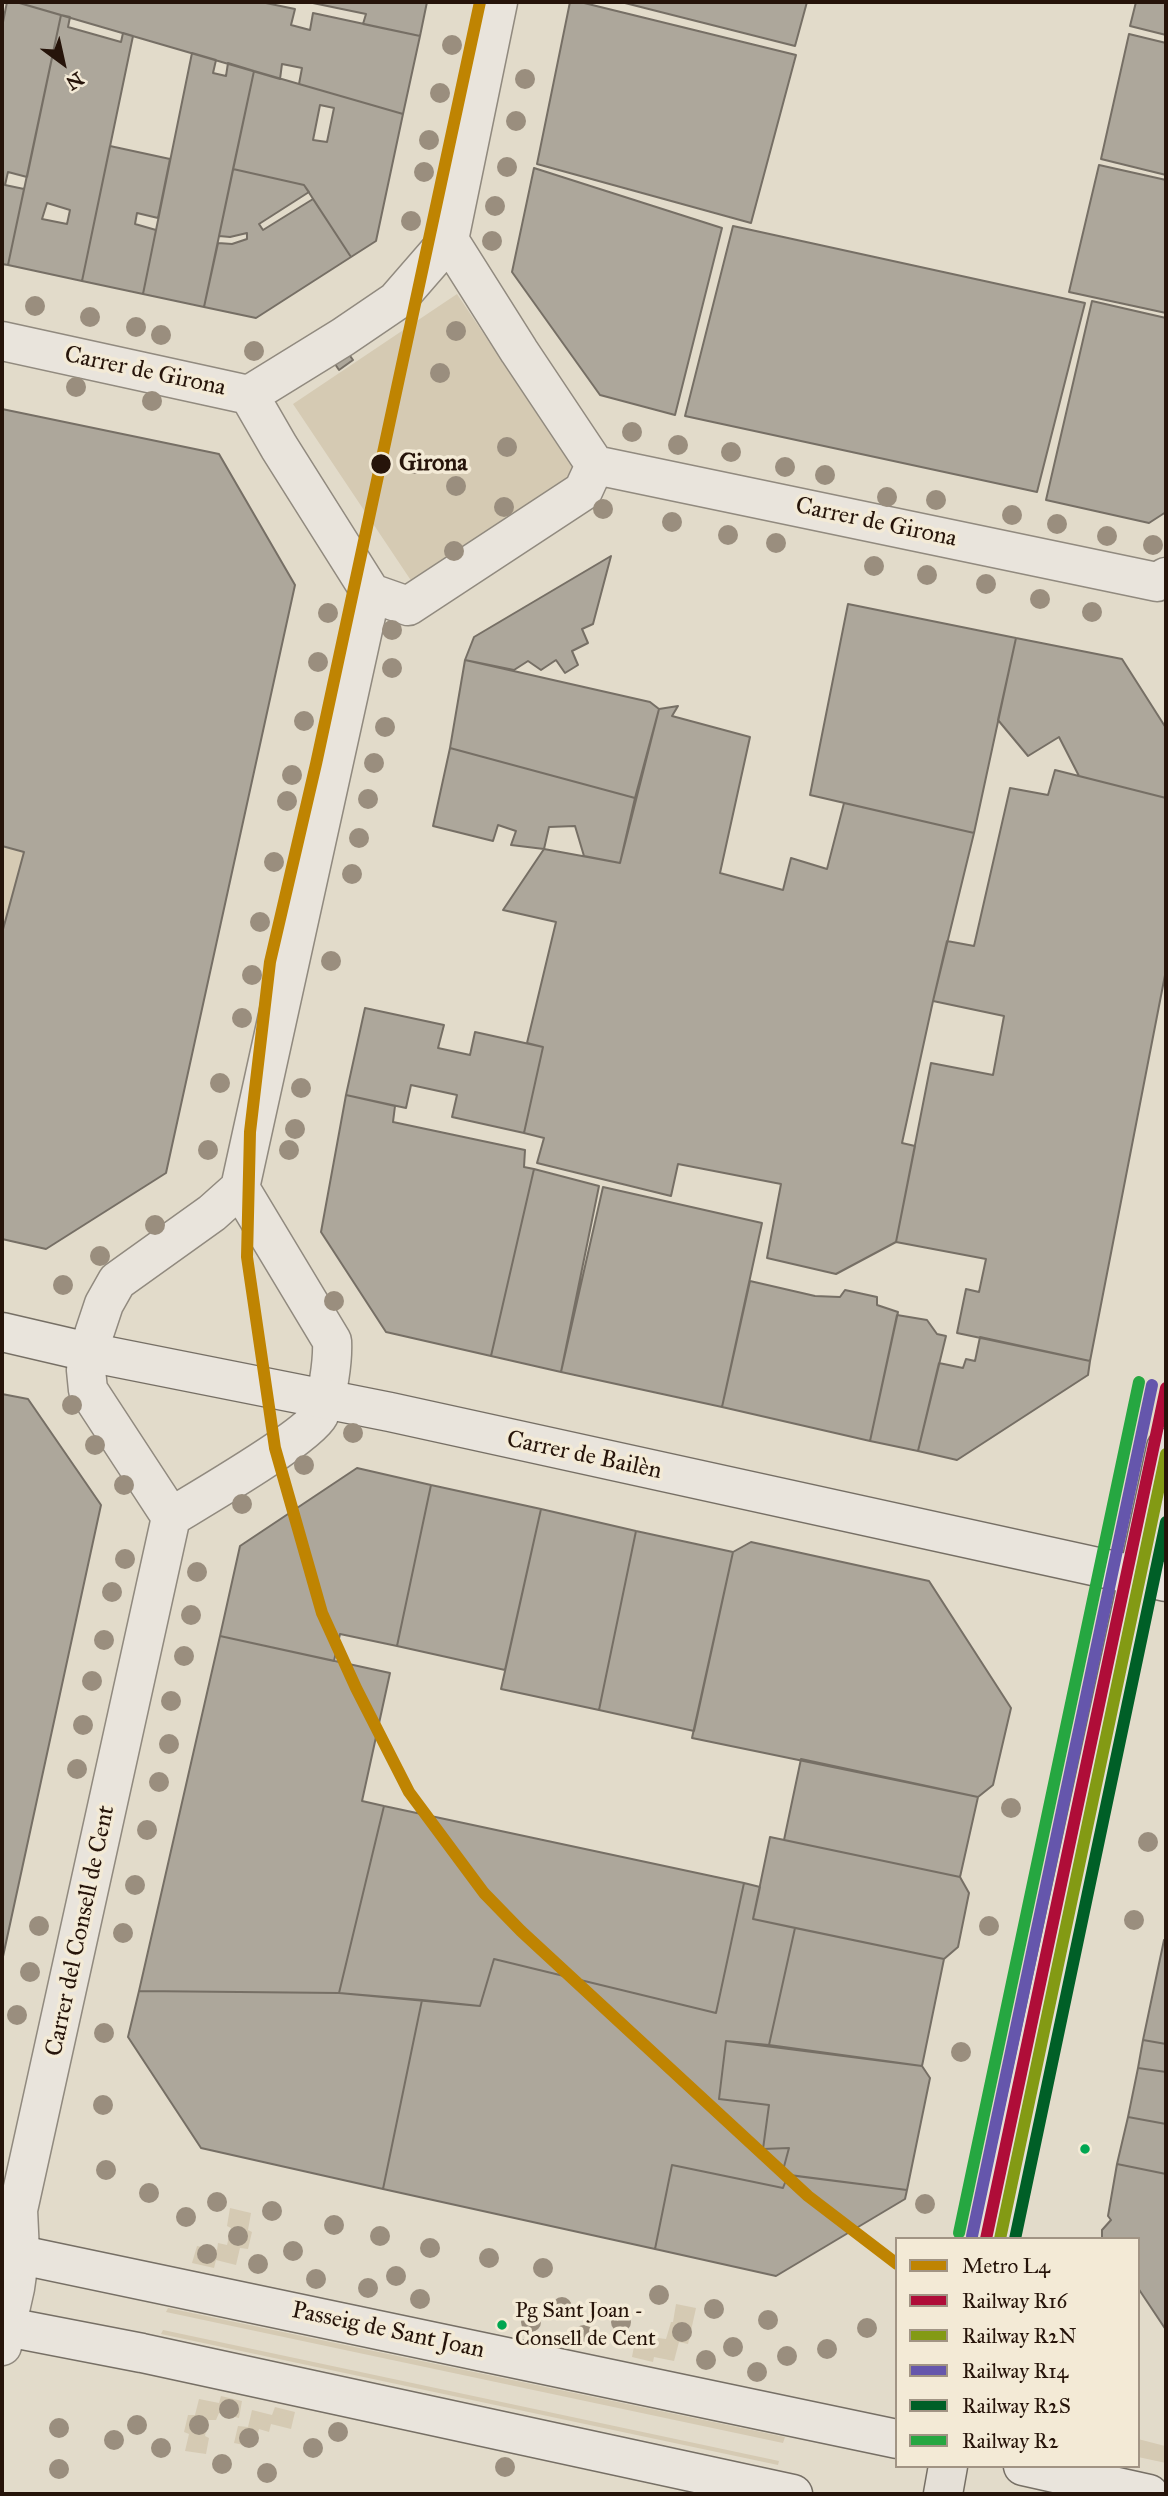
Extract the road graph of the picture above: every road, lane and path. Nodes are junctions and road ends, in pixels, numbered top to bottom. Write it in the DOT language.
graph roads {
  1 [pos="498,2"];
  2 [pos="449,240"];
  3 [pos="2,341"];
  4 [pos="249,395"];
  5 [pos="595,465"];
  6 [pos="1162,579"];
  7 [pos="371,593"];
  8 [pos="240,1188"];
  9 [pos="2,1332"];
  10 [pos="88,1352"];
  11 [pos="324,1399"];
  12 [pos="1166,1448"];
  13 [pos="171,1517"];
  14 [pos="1152,1579"];
  15 [pos="996,2237"];
  16 [pos="11,2252"];
  17 [pos="3,2333"];
  18 [pos="895,2439"];
  19 [pos="947,2468"];
  20 [pos="1033,2468"];
  21 [pos="793,2494"];
  22 [pos="943,2494"];
  23 [pos="1149,2494"];
  1 -- 2 [label="street"];
  2 -- 4 [label="street"];
  2 -- 5 [label="street"];
  3 -- 4 [label="street, Carrer de Girona"];
  4 -- 7 [label="street, Carrer de Girona"];
  5 -- 6 [label="street, Carrer de Girona"];
  5 -- 7 [label="street"];
  7 -- 8 [label="street"];
  8 -- 10 [label="street"];
  8 -- 11 [label="street"];
  9 -- 10 [label="street, Carrer de Bailèn"];
  10 -- 11 [label="street, Carrer de Bailèn"];
  10 -- 13 [label="street"];
  11 -- 13 [label="street"];
  11 -- 14 [label="street, Carrer de Bailèn"];
  12 -- 14 [label="main road"];
  13 -- 16 [label="street, Carrer del Consell de Cent"];
  14 -- 15 [label="main road"];
  16 -- 17 [label="street, Carrer del Consell de Cent"];
  16 -- 18 [label="street, Passeig de Sant Joan"];
  17 -- 21 [label="street"];
  19 -- 22 [label="main road"];
  20 -- 23 [label="street"];
}
